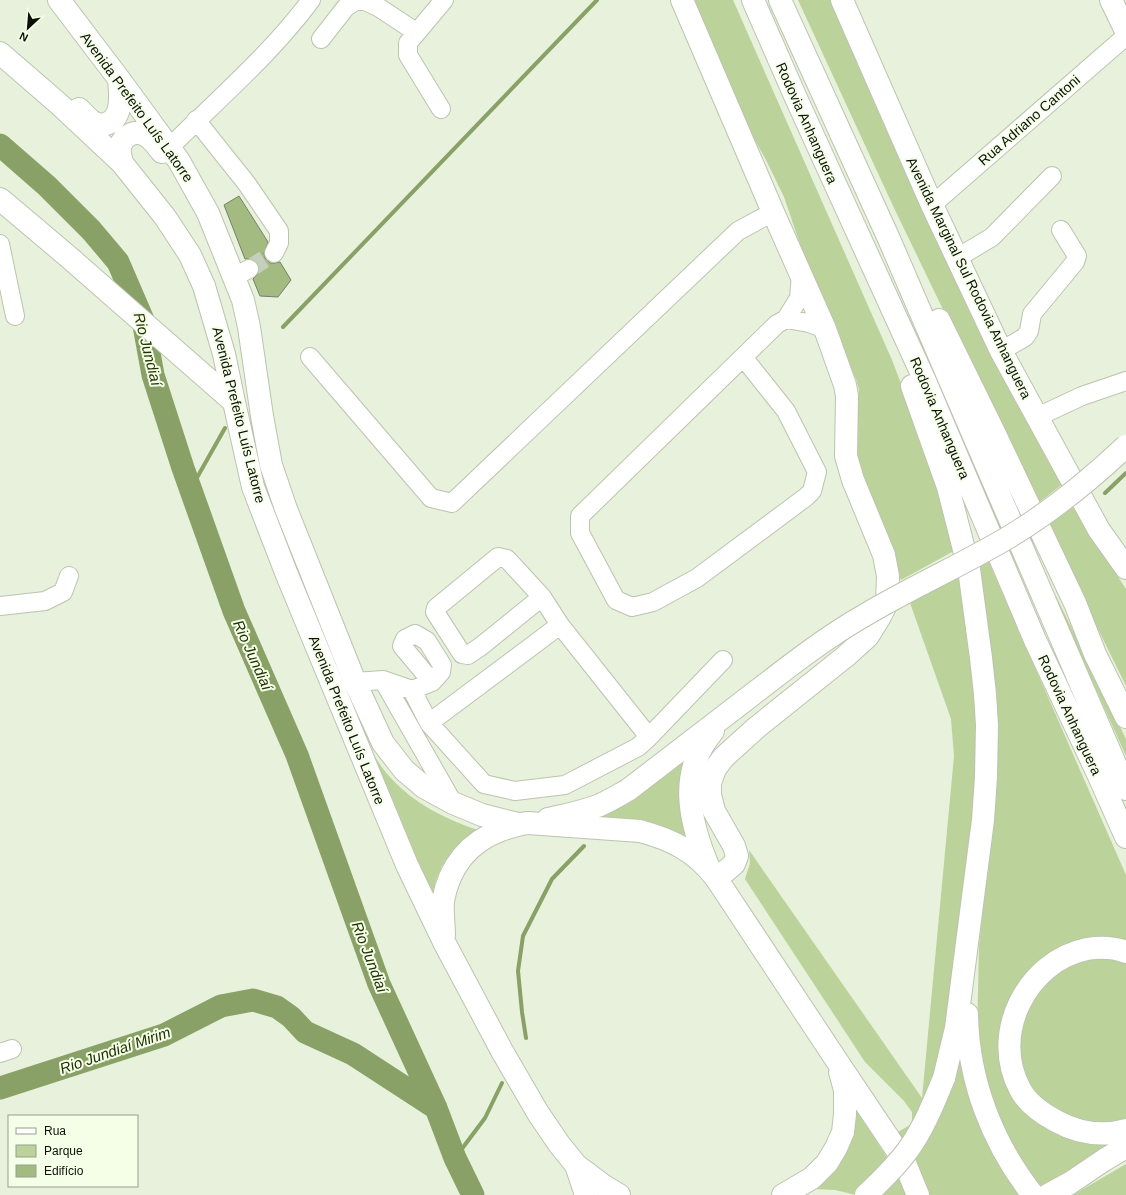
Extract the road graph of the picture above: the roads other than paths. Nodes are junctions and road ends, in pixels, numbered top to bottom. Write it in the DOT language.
graph roads {
  1 [pos="59,0"];
  2 [pos="311,0"];
  3 [pos="444,0"];
  4 [pos="682,0"];
  5 [pos="753,0"];
  6 [pos="780,0"];
  7 [pos="842,0"];
  8 [pos="1111,0"];
  9 [pos="1126,31"];
  10 [pos="416,32"];
  11 [pos="1126,36"];
  12 [pos="321,39"];
  13 [pos="0,47"];
  14 [pos="0,53"];
  15 [pos="119,79"];
  16 [pos="441,109"];
  17 [pos="196,120"];
  18 [pos="169,148"];
  19 [pos="122,163"];
  20 [pos="1052,176"];
  21 [pos="0,200"];
  22 [pos="932,205"];
  23 [pos="773,212"];
  24 [pos="1061,230"];
  25 [pos="889,239"];
  26 [pos="0,244"];
  27 [pos="220,244"];
  28 [pos="274,253"];
  29 [pos="867,254"];
  30 [pos="957,258"];
  31 [pos="801,275"];
  32 [pos="15,316"];
  33 [pos="786,319"];
  34 [pos="825,329"];
  35 [pos="1001,352"];
  36 [pos="310,357"];
  37 [pos="743,357"];
  38 [pos="1126,381"];
  39 [pos="234,402"];
  40 [pos="1037,418"];
  41 [pos="1126,446"];
  42 [pos="1126,568"];
  43 [pos="69,576"];
  44 [pos="542,597"];
  45 [pos="0,606"];
  46 [pos="560,625"];
  47 [pos="1095,654"];
  48 [pos="723,660"];
  49 [pos="384,680"];
  50 [pos="355,682"];
  51 [pos="432,682"];
  52 [pos="412,690"];
  53 [pos="1126,703"];
  54 [pos="727,714"];
  55 [pos="1126,717"];
  56 [pos="429,724"];
  57 [pos="649,737"];
  58 [pos="1126,789"];
  59 [pos="453,803"];
  60 [pos="523,824"];
  61 [pos="1126,838"];
  62 [pos="712,872"];
  63 [pos="444,942"];
  64 [pos="1126,952"];
  65 [pos="966,956"];
  66 [pos="837,1061"];
  67 [pos="1126,1130"];
  68 [pos="1126,1147"];
  69 [pos="1126,1157"];
  70 [pos="576,1165"];
  71 [pos="1070,1183"];
  72 [pos="586,1195"];
  73 [pos="619,1195"];
  74 [pos="783,1195"];
  75 [pos="866,1195"];
  76 [pos="918,1195"];
  77 [pos="1033,1195"];
  78 [pos="1048,1195"];
  1 -- 15 [label="main road, Avenida Prefeito Luís Latorre"];
  2 -- 17 [label="street"];
  3 -- 10 [label="street"];
  4 -- 23 [label="main road"];
  5 -- 29 [label="main road, Rodovia Anhanguera"];
  6 -- 25 [label="main road, Rodovia Anhanguera"];
  7 -- 22 [label="main road, Avenida Marginal Sul Rodovia Anhanguera"];
  8 -- 9 [label="main road"];
  10 -- 12 [label="street"];
  10 -- 16 [label="street"];
  11 -- 22 [label="street, Rua Adriano Cantoni"];
  13 -- 15 [label="main road"];
  14 -- 19 [label="main road, Avenida Prefeito Luís Latorre"];
  15 -- 18 [label="main road, Avenida Prefeito Luís Latorre"];
  17 -- 18 [label="street"];
  17 -- 28 [label="street"];
  18 -- 27 [label="main road, Avenida Prefeito Luís Latorre"];
  19 -- 27 [label="main road"];
  19 -- 39 [label="main road, Avenida Prefeito Luís Latorre"];
  20 -- 30 [label="street"];
  21 -- 39 [label="main road"];
  22 -- 30 [label="main road, Avenida Marginal Sul Rodovia Anhanguera"];
  23 -- 31 [label="main road"];
  23 -- 36 [label="street"];
  24 -- 35 [label="street"];
  25 -- 47 [label="main road"];
  25 -- 58 [label="main road, Rodovia Anhanguera"];
  26 -- 32 [label="street"];
  27 -- 50 [label="main road, Avenida Prefeito Luís Latorre"];
  29 -- 61 [label="main road, Rodovia Anhanguera"];
  29 -- 65 [label="main road"];
  30 -- 35 [label="main road, Avenida Marginal Sul Rodovia Anhanguera"];
  31 -- 33 [label="street"];
  31 -- 34 [label="main road"];
  33 -- 34 [label="street"];
  33 -- 37 [label="street"];
  34 -- 62 [label="main road"];
  35 -- 40 [label="main road, Avenida Marginal Sul Rodovia Anhanguera"];
  37 -- 37 [label="street"];
  38 -- 40 [label="street"];
  39 -- 63 [label="main road, Avenida Prefeito Luís Latorre"];
  40 -- 42 [label="main road, Avenida Marginal Sul Rodovia Anhanguera"];
  41 -- 54 [label="main road, bridge"];
  43 -- 45 [label="street"];
  44 -- 44 [label="street"];
  44 -- 46 [label="street"];
  46 -- 56 [label="street"];
  46 -- 57 [label="street"];
  47 -- 53 [label="main road"];
  47 -- 55 [label="main road"];
  48 -- 57 [label="street"];
  49 -- 50 [label="street"];
  49 -- 52 [label="street"];
  49 -- 59 [label="street"];
  50 -- 59 [label="main road, Avenida Prefeito Luís Latorre"];
  51 -- 52 [label="street"];
  52 -- 56 [label="street"];
  54 -- 60 [label="main road"];
  54 -- 62 [label="main road"];
  56 -- 57 [label="street"];
  59 -- 60 [label="main road, Avenida Prefeito Luís Latorre"];
  60 -- 62 [label="main road"];
  60 -- 63 [label="main road"];
  62 -- 66 [label="main road"];
  63 -- 70 [label="main road, Avenida Prefeito Luís Latorre"];
  64 -- 67 [label="main road"];
  65 -- 75 [label="main road, bridge"];
  65 -- 77 [label="main road"];
  66 -- 74 [label="main road"];
  66 -- 76 [label="main road"];
  68 -- 71 [label="main road"];
  69 -- 71 [label="main road"];
  70 -- 72 [label="main road"];
  70 -- 73 [label="main road"];
  71 -- 78 [label="main road"];
}
